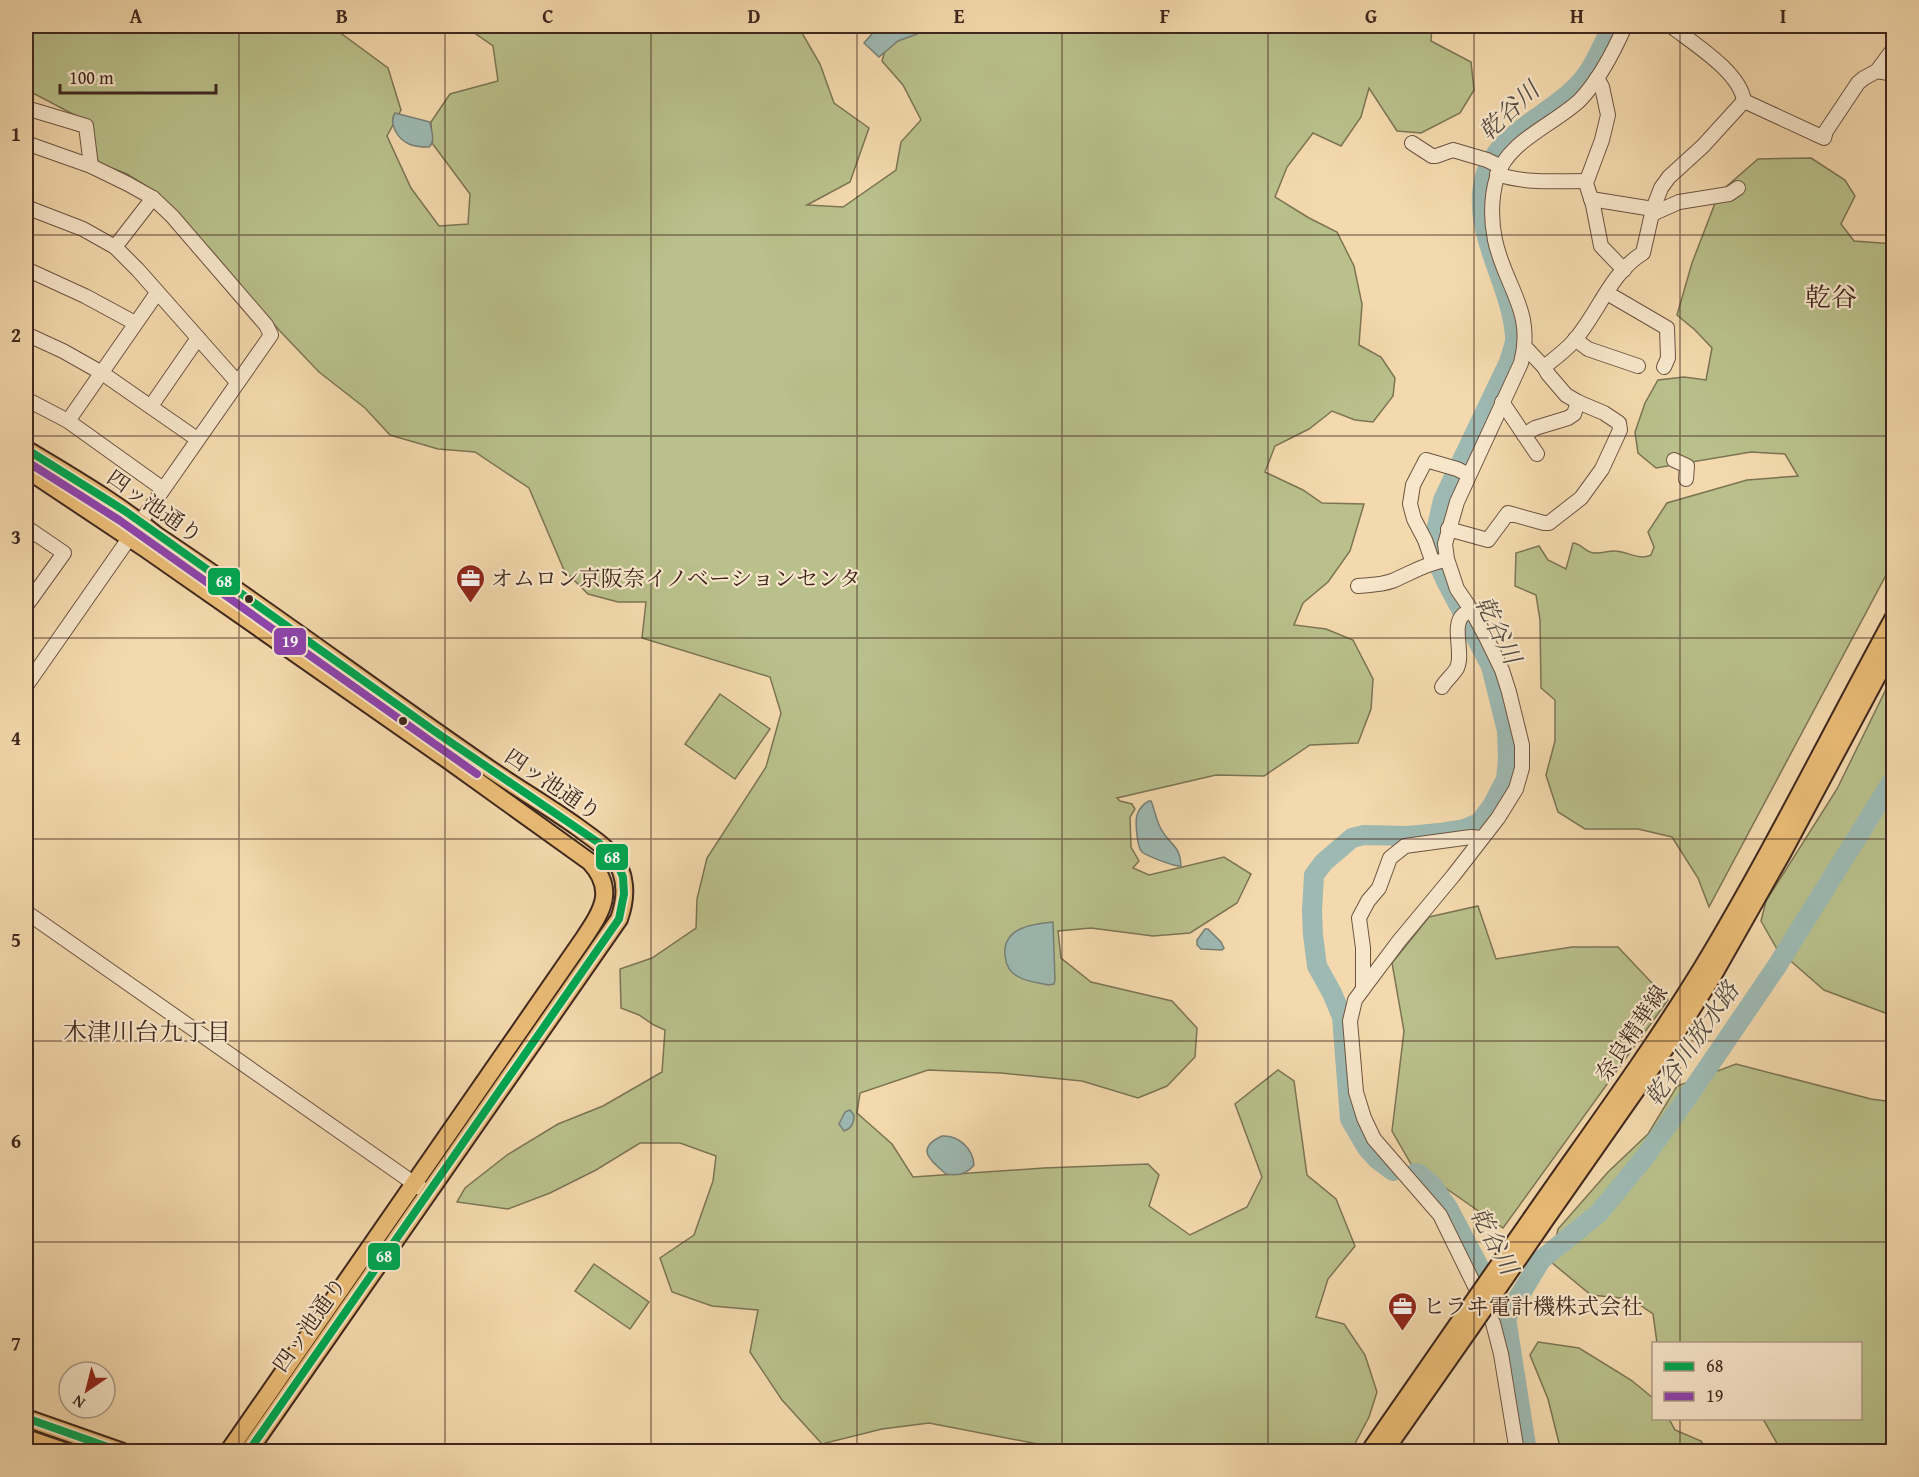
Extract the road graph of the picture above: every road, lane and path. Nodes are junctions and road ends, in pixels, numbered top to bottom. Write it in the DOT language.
graph roads {
  1 [pos="1625,26"];
  2 [pos="1671,26"];
  3 [pos="1893,48"];
  4 [pos="1877,71"];
  5 [pos="1893,74"];
  6 [pos="1597,78"];
  7 [pos="1744,101"];
  8 [pos="26,108"];
  9 [pos="26,143"];
  10 [pos="1412,143"];
  11 [pos="91,166"];
  12 [pos="1495,166"];
  13 [pos="1586,181"];
  14 [pos="1738,188"];
  15 [pos="153,198"];
  16 [pos="1592,200"];
  17 [pos="26,207"];
  18 [pos="1653,211"];
  19 [pos="115,247"];
  20 [pos="26,269"];
  21 [pos="1624,270"];
  22 [pos="157,292"];
  23 [pos="1607,293"];
  24 [pos="135,323"];
  25 [pos="26,334"];
  26 [pos="198,338"];
  27 [pos="1575,339"];
  28 [pos="1525,347"];
  29 [pos="1638,366"];
  30 [pos="1544,367"];
  31 [pos="1665,367"];
  32 [pos="102,373"];
  33 [pos="237,382"];
  34 [pos="26,399"];
  35 [pos="1502,402"];
  36 [pos="1578,402"];
  37 [pos="152,406"];
  38 [pos="68,421"];
  39 [pos="1524,435"];
  40 [pos="197,439"];
  41 [pos="26,449"];
  42 [pos="1537,454"];
  43 [pos="1674,460"];
  44 [pos="26,469"];
  45 [pos="1463,472"];
  46 [pos="1686,478"];
  47 [pos="163,489"];
  48 [pos="140,521"];
  49 [pos="26,527"];
  50 [pos="1448,529"];
  51 [pos="129,538"];
  52 [pos="1441,561"];
  53 [pos="1358,586"];
  54 [pos="26,606"];
  55 [pos="1467,613"];
  56 [pos="1893,617"];
  57 [pos="1893,645"];
  58 [pos="26,686"];
  59 [pos="1442,687"];
  60 [pos="1482,838"];
  61 [pos="26,912"];
  62 [pos="1363,989"];
  63 [pos="421,1188"];
  64 [pos="1538,1219"];
  65 [pos="1466,1324"];
  66 [pos="26,1418"];
  67 [pos="26,1438"];
  68 [pos="67,1452"];
  69 [pos="123,1452"];
  70 [pos="228,1452"];
  71 [pos="248,1452"];
  72 [pos="1369,1452"];
  73 [pos="1384,1452"];
  74 [pos="1517,1452"];
  1 -- 6 [label="street"];
  2 -- 7 [label="street"];
  3 -- 4 [label="street"];
  4 -- 5 [label="street"];
  4 -- 7 [label="street"];
  6 -- 12 [label="street"];
  6 -- 13 [label="street"];
  7 -- 18 [label="street"];
  8 -- 11 [label="street"];
  9 -- 11 [label="street"];
  10 -- 12 [label="street"];
  11 -- 15 [label="street"];
  12 -- 13 [label="street"];
  12 -- 28 [label="street"];
  13 -- 16 [label="street"];
  14 -- 18 [label="street"];
  15 -- 19 [label="street"];
  15 -- 33 [label="street"];
  16 -- 18 [label="street"];
  16 -- 21 [label="street"];
  17 -- 19 [label="street"];
  18 -- 21 [label="street"];
  19 -- 22 [label="street"];
  20 -- 24 [label="street"];
  21 -- 23 [label="street"];
  22 -- 24 [label="street"];
  22 -- 26 [label="street"];
  23 -- 27 [label="street"];
  23 -- 31 [label="street"];
  24 -- 32 [label="street"];
  25 -- 32 [label="street"];
  26 -- 33 [label="street"];
  26 -- 37 [label="street"];
  27 -- 29 [label="street"];
  27 -- 30 [label="street"];
  28 -- 30 [label="street"];
  28 -- 35 [label="street"];
  30 -- 36 [label="street"];
  32 -- 37 [label="street"];
  32 -- 38 [label="street"];
  33 -- 40 [label="street"];
  34 -- 38 [label="street"];
  35 -- 39 [label="street"];
  35 -- 45 [label="street"];
  36 -- 39 [label="street"];
  36 -- 50 [label="street"];
  37 -- 40 [label="street"];
  38 -- 47 [label="street"];
  39 -- 42 [label="street"];
  40 -- 47 [label="street"];
  41 -- 48 [label="main road, 四ッ池通り"];
  43 -- 46 [label="street"];
  44 -- 51 [label="main road, 四ッ池通り"];
  45 -- 50 [label="street"];
  45 -- 52 [label="street"];
  47 -- 48 [label="street"];
  48 -- 51 [label="street"];
  48 -- 63 [label="main road, 四ッ池通り"];
  49 -- 54 [label="street"];
  50 -- 52 [label="street"];
  51 -- 58 [label="street"];
  51 -- 63 [label="main road, 四ッ池通り"];
  52 -- 53 [label="street"];
  52 -- 55 [label="street"];
  55 -- 59 [label="street"];
  55 -- 60 [label="street"];
  56 -- 64 [label="main road, 奈良精華線"];
  57 -- 64 [label="main road, 奈良精華線"];
  60 -- 62 [label="street"];
  60 -- 62 [label="street"];
  61 -- 63 [label="street"];
  62 -- 74 [label="street"];
  63 -- 70 [label="main road, 四ッ池通り"];
  63 -- 71 [label="main road, 四ッ池通り"];
  64 -- 65 [label="main road, 奈良精華線, bridge"];
  65 -- 72 [label="main road, 奈良精華線"];
  65 -- 73 [label="main road, 奈良精華線"];
  66 -- 69 [label="main road"];
  67 -- 68 [label="main road"];
}
